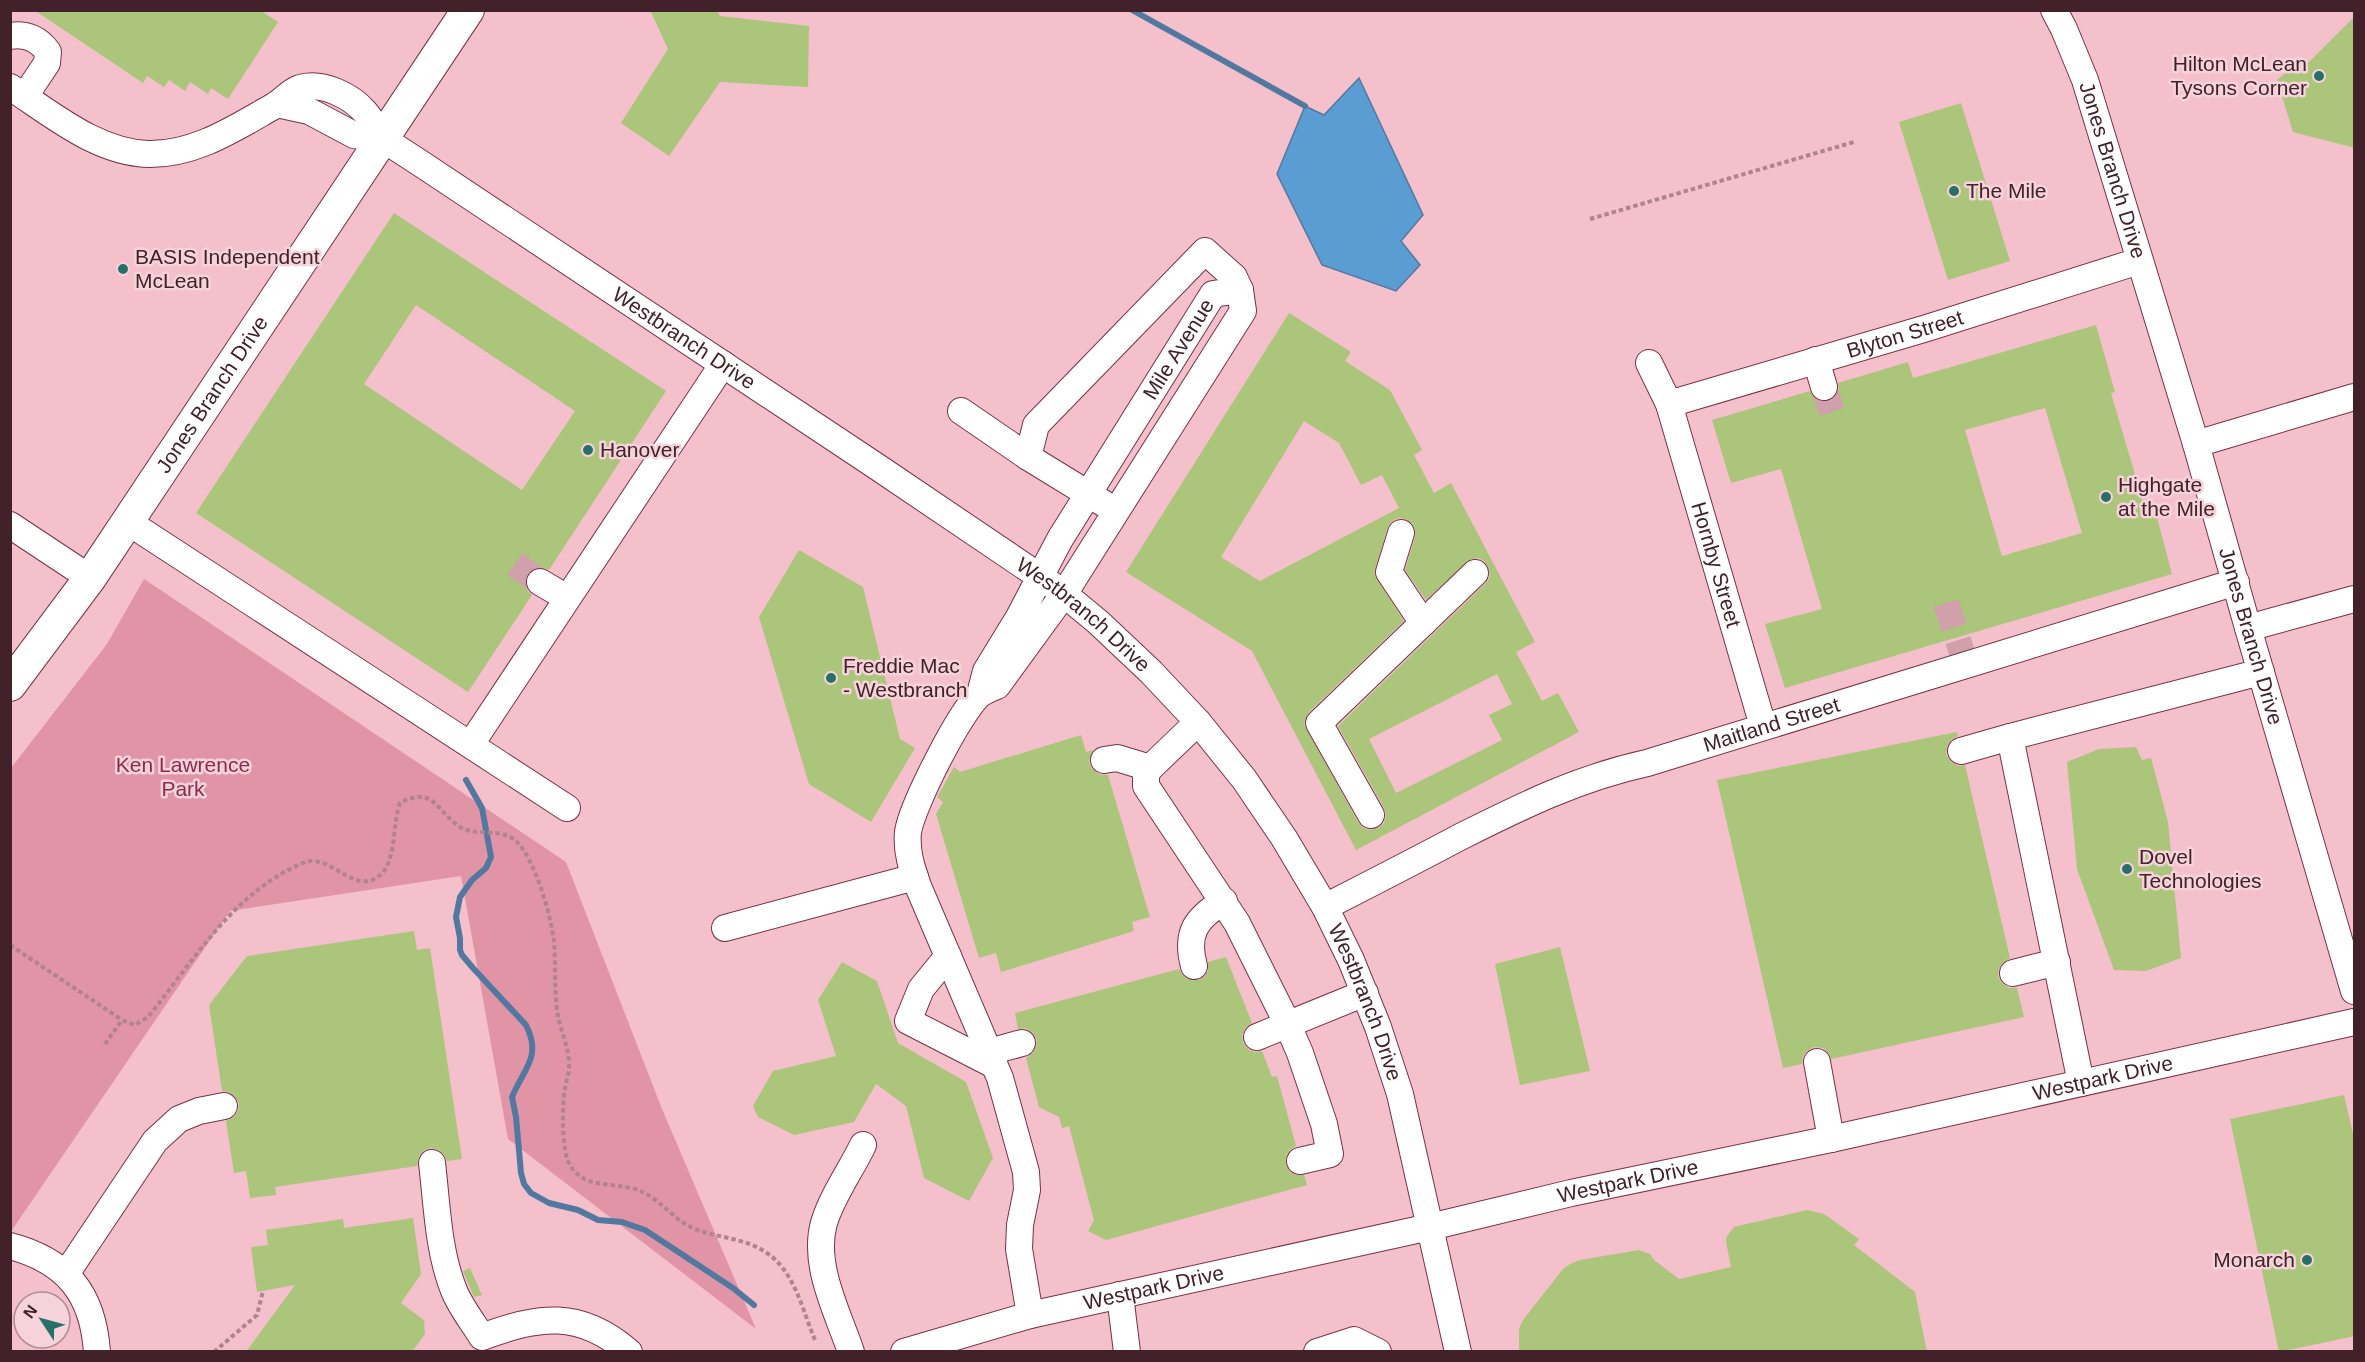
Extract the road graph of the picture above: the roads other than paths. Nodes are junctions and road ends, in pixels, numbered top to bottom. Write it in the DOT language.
graph roads {
  1 [pos="468,10"];
  2 [pos="2054,10"];
  3 [pos="10,36"];
  4 [pos="18,92"];
  5 [pos="383,139"];
  6 [pos="2139,261"];
  7 [pos="1240,290"];
  8 [pos="1816,360"];
  9 [pos="1649,363"];
  10 [pos="723,364"];
  11 [pos="1824,387"];
  12 [pos="2355,397"];
  13 [pos="1669,404"];
  14 [pos="961,411"];
  15 [pos="2196,444"];
  16 [pos="1028,458"];
  17 [pos="1089,495"];
  18 [pos="1116,511"];
  19 [pos="128,522"];
  20 [pos="10,525"];
  21 [pos="1401,533"];
  22 [pos="1475,573"];
  23 [pos="90,578"];
  24 [pos="1040,579"];
  25 [pos="540,582"];
  26 [pos="2236,582"];
  27 [pos="1064,594"];
  28 [pos="567,598"];
  29 [pos="2355,599"];
  30 [pos="1423,623"];
  31 [pos="2248,628"];
  32 [pos="2261,672"];
  33 [pos="10,685"];
  34 [pos="981,694"];
  35 [pos="1198,722"];
  36 [pos="1763,726"];
  37 [pos="2010,737"];
  38 [pos="471,744"];
  39 [pos="1961,751"];
  40 [pos="1104,760"];
  41 [pos="1150,768"];
  42 [pos="567,807"];
  43 [pos="1371,816"];
  44 [pos="915,878"];
  45 [pos="1224,901"];
  46 [pos="1325,907"];
  47 [pos="724,928"];
  48 [pos="948,956"];
  49 [pos="2057,962"];
  50 [pos="1194,966"];
  51 [pos="2013,973"];
  52 [pos="2355,991"];
  53 [pos="1365,993"];
  54 [pos="2355,1022"];
  55 [pos="1287,1023"];
  56 [pos="1257,1036"];
  57 [pos="1022,1043"];
  58 [pos="991,1059"];
  59 [pos="1817,1062"];
  60 [pos="2081,1083"];
  61 [pos="224,1106"];
  62 [pos="1831,1139"];
  63 [pos="863,1145"];
  64 [pos="1300,1161"];
  65 [pos="432,1163"];
  66 [pos="1430,1227"];
  67 [pos="10,1246"];
  68 [pos="66,1274"];
  69 [pos="1120,1295"];
  70 [pos="1030,1315"];
  71 [pos="476,1344"];
  72 [pos="97,1352"];
  73 [pos="629,1352"];
  74 [pos="852,1352"];
  75 [pos="904,1352"];
  76 [pos="1127,1352"];
  77 [pos="1317,1352"];
  78 [pos="1378,1352"];
  79 [pos="1458,1352"];
  1 -- 5 [label="main road, Jones Branch Drive"];
  2 -- 6 [label="street, Jones Branch Drive"];
  3 -- 4 [label="street"];
  4 -- 5 [label="street"];
  5 -- 10 [label="street, Westbranch Drive"];
  5 -- 19 [label="main road, Jones Branch Drive"];
  6 -- 8 [label="street, Blyton Street"];
  6 -- 15 [label="street, Jones Branch Drive"];
  7 -- 16 [label="street"];
  7 -- 17 [label="street, Mile Avenue"];
  7 -- 18 [label="street, Mile Avenue"];
  8 -- 11 [label="street"];
  8 -- 13 [label="street, Blyton Street"];
  9 -- 13 [label="street, Hornby Street"];
  10 -- 24 [label="street, Westbranch Drive"];
  10 -- 28 [label="street"];
  12 -- 15 [label="street"];
  13 -- 36 [label="street, Hornby Street"];
  14 -- 16 [label="street"];
  15 -- 26 [label="street, Jones Branch Drive"];
  16 -- 17 [label="street"];
  17 -- 18 [label="street"];
  17 -- 24 [label="street, Mile Avenue"];
  18 -- 27 [label="street, Mile Avenue"];
  19 -- 23 [label="main road, Jones Branch Drive"];
  19 -- 38 [label="street"];
  20 -- 23 [label="street"];
  21 -- 30 [label="street"];
  22 -- 30 [label="street"];
  23 -- 33 [label="main road, Jones Branch Drive"];
  24 -- 27 [label="street, Westbranch Drive"];
  24 -- 34 [label="street, Mile Avenue"];
  25 -- 28 [label="street"];
  26 -- 31 [label="street, Jones Branch Drive"];
  26 -- 36 [label="street, Maitland Street"];
  27 -- 34 [label="street, Mile Avenue"];
  27 -- 35 [label="street, Westbranch Drive"];
  28 -- 38 [label="street"];
  29 -- 31 [label="street"];
  30 -- 43 [label="street"];
  31 -- 32 [label="street, Jones Branch Drive"];
  32 -- 37 [label="street"];
  32 -- 52 [label="street, Jones Branch Drive"];
  34 -- 44 [label="street"];
  35 -- 41 [label="street"];
  35 -- 46 [label="street, Westbranch Drive"];
  36 -- 46 [label="street, Maitland Street"];
  37 -- 39 [label="street"];
  37 -- 49 [label="street"];
  38 -- 42 [label="street"];
  40 -- 41 [label="street"];
  41 -- 45 [label="street"];
  44 -- 47 [label="street"];
  44 -- 48 [label="street"];
  45 -- 50 [label="street"];
  45 -- 55 [label="street"];
  46 -- 53 [label="street, Westbranch Drive"];
  48 -- 58 [label="street"];
  48 -- 58 [label="street"];
  49 -- 51 [label="street"];
  49 -- 60 [label="street"];
  53 -- 55 [label="street"];
  53 -- 66 [label="street, Westbranch Drive"];
  54 -- 60 [label="street, Westpark Drive"];
  55 -- 56 [label="street"];
  55 -- 64 [label="street"];
  57 -- 58 [label="street"];
  58 -- 70 [label="street"];
  59 -- 62 [label="street"];
  60 -- 62 [label="street, Westpark Drive"];
  61 -- 68 [label="street"];
  62 -- 66 [label="street, Westpark Drive"];
  63 -- 74 [label="street"];
  65 -- 71 [label="street"];
  66 -- 69 [label="street, Westpark Drive"];
  66 -- 79 [label="street, Westbranch Drive"];
  67 -- 68 [label="street"];
  68 -- 72 [label="street"];
  69 -- 70 [label="street, Westpark Drive"];
  69 -- 76 [label="street"];
  70 -- 75 [label="street, Westpark Drive"];
  71 -- 73 [label="street"];
  77 -- 78 [label="street"];
}
